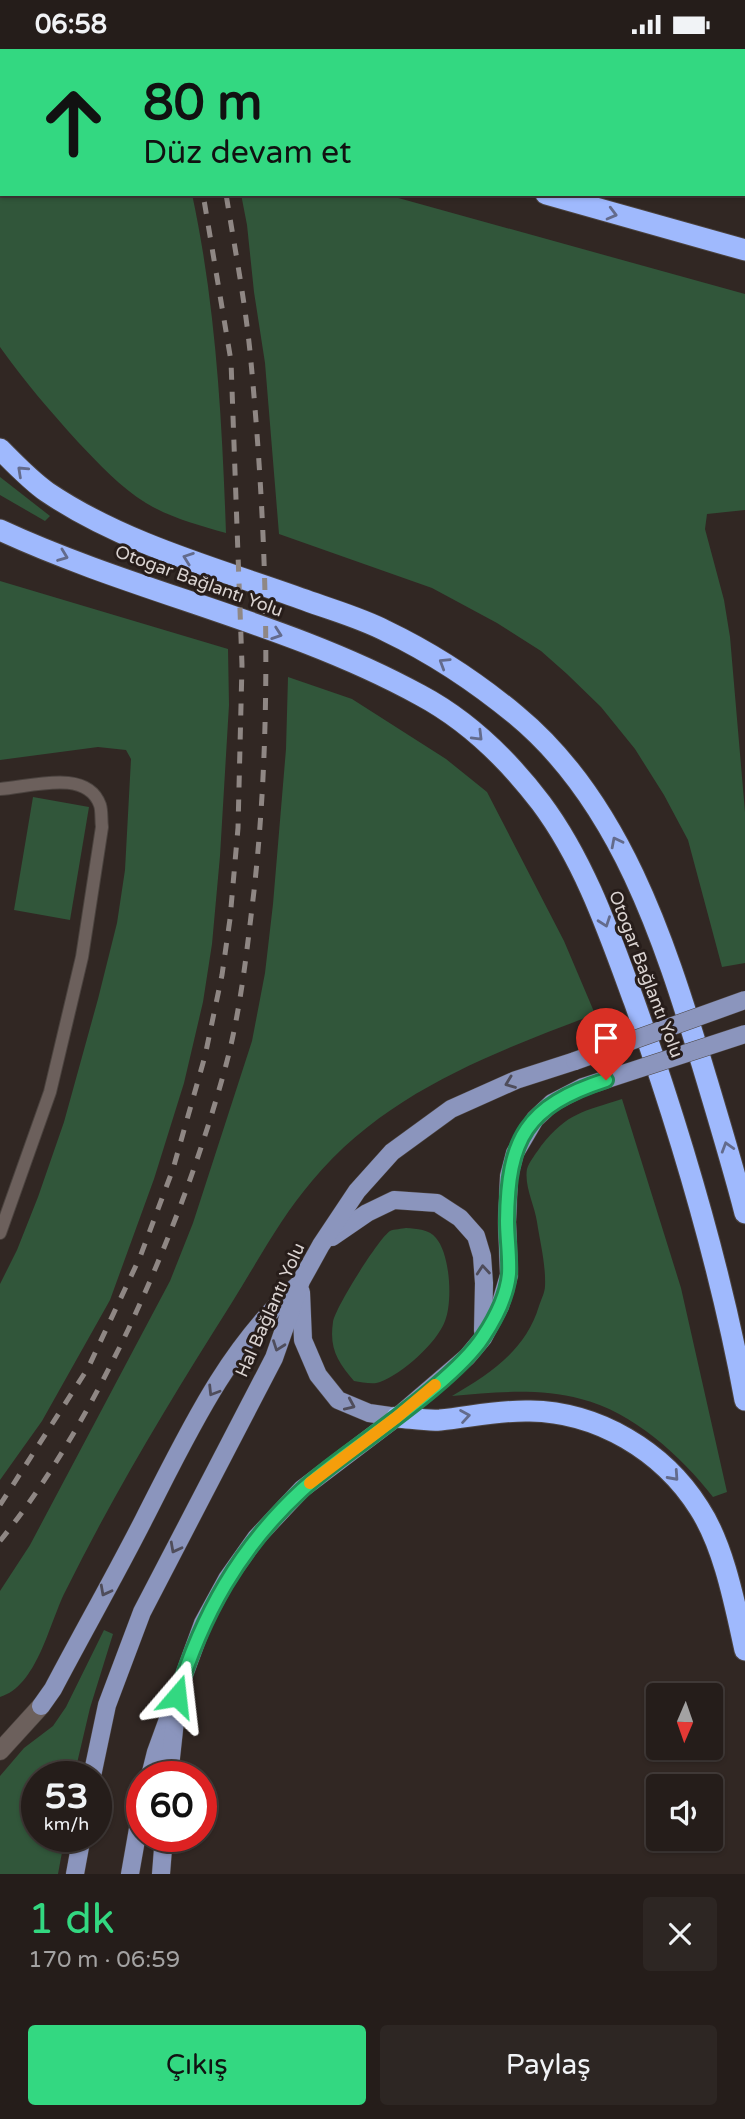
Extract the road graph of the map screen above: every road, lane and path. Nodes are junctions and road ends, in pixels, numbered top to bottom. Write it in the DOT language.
graph roads {
  1 [pos="553,196"];
  2 [pos="745,250"];
  3 [pos="0,449"];
  4 [pos="0,530"];
  5 [pos="0,789"];
  6 [pos="745,1000"];
  7 [pos="745,1034"];
  8 [pos="745,1213"];
  9 [pos="0,1233"];
  10 [pos="321,1245"];
  11 [pos="301,1282"];
  12 [pos="483,1338"];
  13 [pos="745,1400"];
  14 [pos="397,1417"];
  15 [pos="745,1650"];
  16 [pos="177,1696"];
  17 [pos="41,1706"];
  18 [pos="0,1733"];
  19 [pos="0,1751"];
  20 [pos="95,1761"];
  21 [pos="154,1761"];
  22 [pos="170,1761"];
  23 [pos="79,1852"];
  24 [pos="134,1852"];
  25 [pos="163,1852"];
  26 [pos="75,1874"];
  27 [pos="130,1874"];
  28 [pos="161,1874"];
  1 -- 2 [label="highway, one-way"];
  8 -- 3 [label="highway, Otogar Bağlantı Yolu, one-way"];
  4 -- 13 [label="highway, Otogar Bağlantı Yolu, one-way"];
  5 -- 9 [label="lane"];
  6 -- 10 [label="main road, Hal Bağlantı Yolu, one-way, bridge"];
  7 -- 12 [label="main road, bridge"];
  10 -- 11 [label="main road, Hal Bağlantı Yolu"];
  12 -- 10 [label="main road, one-way"];
  11 -- 14 [label="main road, one-way"];
  11 -- 17 [label="main road, one-way"];
  11 -- 20 [label="main road, Hal Bağlantı Yolu, one-way"];
  12 -- 14 [label="main road"];
  14 -- 15 [label="highway, one-way"];
  14 -- 16 [label="main road"];
  16 -- 21 [label="main road"];
  16 -- 22 [label="main road"];
  17 -- 18 [label="main road"];
  17 -- 19 [label="main road"];
  23 -- 26 [label="main road"];
  24 -- 27 [label="main road"];
  25 -- 28 [label="main road"];
}
